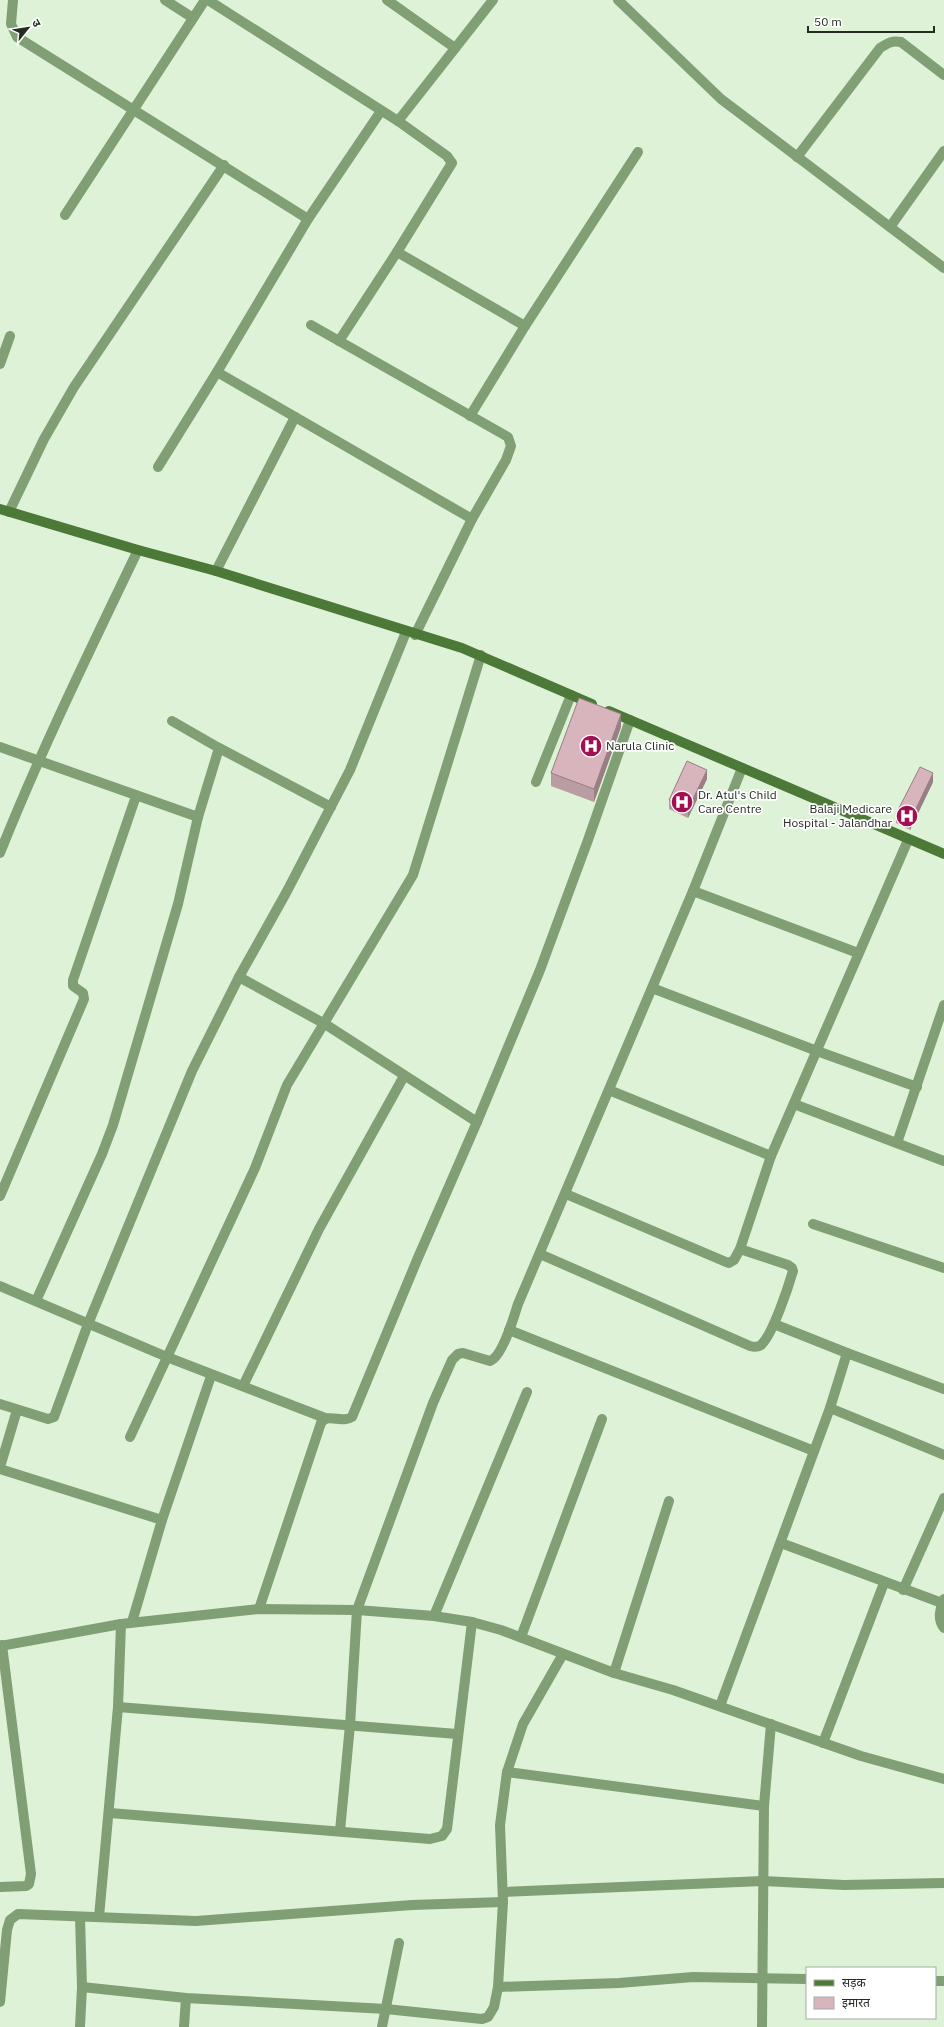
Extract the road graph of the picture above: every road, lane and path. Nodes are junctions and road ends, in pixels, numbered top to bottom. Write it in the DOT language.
graph roads {
  1 [pos="13,0"];
  2 [pos="165,0"];
  3 [pos="206,0"];
  4 [pos="387,0"];
  5 [pos="493,0"];
  6 [pos="618,0"];
  7 [pos="193,18"];
  8 [pos="454,48"];
  9 [pos="944,75"];
  10 [pos="133,109"];
  11 [pos="381,111"];
  12 [pos="398,121"];
  13 [pos="944,151"];
  14 [pos="638,152"];
  15 [pos="797,157"];
  16 [pos="224,165"];
  17 [pos="65,215"];
  18 [pos="308,219"];
  19 [pos="890,227"];
  20 [pos="397,252"];
  21 [pos="944,268"];
  22 [pos="311,325"];
  23 [pos="525,326"];
  24 [pos="10,336"];
  25 [pos="338,341"];
  26 [pos="0,364"];
  27 [pos="217,372"];
  28 [pos="295,416"];
  29 [pos="470,416"];
  30 [pos="158,467"];
  31 [pos="4,510"];
  32 [pos="472,519"];
  33 [pos="138,550"];
  34 [pos="216,571"];
  35 [pos="410,633"];
  36 [pos="481,655"];
  37 [pos="571,695"];
  38 [pos="630,720"];
  39 [pos="172,722"];
  40 [pos="0,747"];
  41 [pos="219,748"];
  42 [pos="40,760"];
  43 [pos="742,768"];
  44 [pos="536,782"];
  45 [pos="136,796"];
  46 [pos="331,807"];
  47 [pos="198,817"];
  48 [pos="908,840"];
  49 [pos="0,853"];
  50 [pos="944,854"];
  51 [pos="693,891"];
  52 [pos="858,953"];
  53 [pos="239,977"];
  54 [pos="652,988"];
  55 [pos="944,1005"];
  56 [pos="325,1024"];
  57 [pos="817,1051"];
  58 [pos="404,1076"];
  59 [pos="917,1087"];
  60 [pos="609,1090"];
  61 [pos="794,1104"];
  62 [pos="477,1122"];
  63 [pos="897,1143"];
  64 [pos="771,1156"];
  65 [pos="944,1161"];
  66 [pos="566,1194"];
  67 [pos="0,1196"];
  68 [pos="813,1224"];
  69 [pos="740,1249"];
  70 [pos="540,1254"];
  71 [pos="944,1268"];
  72 [pos="0,1286"];
  73 [pos="36,1301"];
  74 [pos="88,1324"];
  75 [pos="774,1324"];
  76 [pos="509,1330"];
  77 [pos="846,1353"];
  78 [pos="166,1358"];
  79 [pos="211,1376"];
  80 [pos="243,1386"];
  81 [pos="944,1390"];
  82 [pos="527,1392"];
  83 [pos="0,1404"];
  84 [pos="830,1408"];
  85 [pos="17,1410"];
  86 [pos="325,1418"];
  87 [pos="602,1419"];
  88 [pos="130,1437"];
  89 [pos="814,1451"];
  90 [pos="944,1455"];
  91 [pos="0,1468"];
  92 [pos="944,1498"];
  93 [pos="669,1501"];
  94 [pos="162,1520"];
  95 [pos="781,1543"];
  96 [pos="884,1583"];
  97 [pos="903,1590"];
  98 [pos="943,1601"];
  99 [pos="260,1609"];
  100 [pos="357,1610"];
  101 [pos="434,1616"];
  102 [pos="132,1622"];
  103 [pos="472,1622"];
  104 [pos="121,1624"];
  105 [pos="944,1628"];
  106 [pos="521,1637"];
  107 [pos="1,1646"];
  108 [pos="563,1654"];
  109 [pos="614,1672"];
  110 [pos="720,1706"];
  111 [pos="118,1707"];
  112 [pos="771,1724"];
  113 [pos="350,1726"];
  114 [pos="457,1734"];
  115 [pos="823,1742"];
  116 [pos="507,1772"];
  117 [pos="944,1779"];
  118 [pos="764,1806"];
  119 [pos="110,1813"];
  120 [pos="340,1830"];
  121 [pos="763,1881"];
  122 [pos="944,1883"];
  123 [pos="0,1887"];
  124 [pos="503,1897"];
  125 [pos="80,1917"];
  126 [pos="99,1917"];
  127 [pos="398,1943"];
  128 [pos="763,1979"];
  129 [pos="806,1979"];
  130 [pos="82,1987"];
  131 [pos="498,1987"];
  132 [pos="186,1998"];
  133 [pos="0,2002"];
  134 [pos="386,2009"];
  135 [pos="80,2027"];
  136 [pos="184,2027"];
  137 [pos="382,2027"];
  138 [pos="762,2027"];
  1 -- 10 [label="street"];
  2 -- 7 [label="street"];
  3 -- 7 [label="street"];
  3 -- 11 [label="street"];
  4 -- 8 [label="street"];
  5 -- 8 [label="street"];
  6 -- 15 [label="street"];
  7 -- 10 [label="street"];
  8 -- 12 [label="street"];
  9 -- 15 [label="street"];
  10 -- 16 [label="street"];
  10 -- 17 [label="street"];
  11 -- 12 [label="street"];
  11 -- 18 [label="street"];
  12 -- 20 [label="street"];
  13 -- 19 [label="street"];
  14 -- 23 [label="street"];
  15 -- 19 [label="street"];
  16 -- 18 [label="street"];
  16 -- 31 [label="street"];
  18 -- 27 [label="street"];
  19 -- 21 [label="street"];
  20 -- 23 [label="street"];
  20 -- 25 [label="street"];
  22 -- 25 [label="street"];
  23 -- 29 [label="street"];
  24 -- 26 [label="street"];
  25 -- 29 [label="street"];
  27 -- 28 [label="street"];
  27 -- 30 [label="street"];
  28 -- 32 [label="street"];
  28 -- 34 [label="street"];
  29 -- 32 [label="street"];
  31 -- 33 [label="street"];
  32 -- 35 [label="street"];
  33 -- 34 [label="street"];
  33 -- 42 [label="street"];
  34 -- 35 [label="street"];
  35 -- 36 [label="street"];
  35 -- 46 [label="street"];
  36 -- 37 [label="street"];
  36 -- 56 [label="street"];
  37 -- 38 [label="street"];
  37 -- 44 [label="street"];
  38 -- 43 [label="street"];
  38 -- 62 [label="street"];
  39 -- 41 [label="street"];
  40 -- 42 [label="street"];
  41 -- 46 [label="street"];
  41 -- 47 [label="street"];
  42 -- 45 [label="street"];
  42 -- 49 [label="street"];
  43 -- 48 [label="street"];
  43 -- 51 [label="street"];
  45 -- 47 [label="street"];
  45 -- 67 [label="street"];
  46 -- 53 [label="street"];
  47 -- 73 [label="street"];
  48 -- 50 [label="street"];
  48 -- 52 [label="street"];
  51 -- 52 [label="street"];
  51 -- 54 [label="street"];
  52 -- 57 [label="street"];
  53 -- 56 [label="street"];
  53 -- 74 [label="street"];
  54 -- 57 [label="street"];
  54 -- 60 [label="street"];
  55 -- 59 [label="street"];
  56 -- 58 [label="street"];
  56 -- 78 [label="street"];
  57 -- 59 [label="street"];
  57 -- 61 [label="street"];
  58 -- 62 [label="street"];
  58 -- 80 [label="street"];
  59 -- 63 [label="street"];
  60 -- 64 [label="street"];
  60 -- 66 [label="street"];
  61 -- 63 [label="street"];
  61 -- 64 [label="street"];
  62 -- 86 [label="street"];
  63 -- 65 [label="street"];
  64 -- 69 [label="street"];
  66 -- 69 [label="street"];
  66 -- 70 [label="street"];
  68 -- 71 [label="street"];
  69 -- 75 [label="street"];
  70 -- 75 [label="street"];
  70 -- 76 [label="street"];
  72 -- 73 [label="street"];
  73 -- 74 [label="street"];
  74 -- 78 [label="street"];
  74 -- 85 [label="street"];
  75 -- 77 [label="street"];
  76 -- 89 [label="street"];
  76 -- 100 [label="street"];
  77 -- 81 [label="street"];
  77 -- 84 [label="street"];
  78 -- 79 [label="street"];
  78 -- 88 [label="street"];
  79 -- 80 [label="street"];
  79 -- 94 [label="street"];
  80 -- 86 [label="street"];
  82 -- 101 [label="street"];
  83 -- 85 [label="street"];
  84 -- 89 [label="street"];
  84 -- 90 [label="street"];
  85 -- 91 [label="street"];
  86 -- 99 [label="street"];
  87 -- 106 [label="street"];
  89 -- 95 [label="street"];
  91 -- 94 [label="street"];
  92 -- 97 [label="street"];
  93 -- 109 [label="street"];
  94 -- 102 [label="street"];
  95 -- 96 [label="street"];
  95 -- 110 [label="street"];
  96 -- 97 [label="street"];
  96 -- 115 [label="street"];
  97 -- 98 [label="street"];
  98 -- 105 [label="street"];
  99 -- 100 [label="street"];
  99 -- 102 [label="street"];
  100 -- 101 [label="street"];
  100 -- 113 [label="street"];
  101 -- 103 [label="street"];
  102 -- 104 [label="street"];
  103 -- 106 [label="street"];
  103 -- 114 [label="street"];
  104 -- 107 [label="street"];
  104 -- 111 [label="street"];
  106 -- 108 [label="street"];
  107 -- 123 [label="street"];
  108 -- 109 [label="street"];
  108 -- 116 [label="street"];
  109 -- 110 [label="street"];
  110 -- 112 [label="street"];
  111 -- 113 [label="street"];
  111 -- 119 [label="street"];
  112 -- 115 [label="street"];
  112 -- 118 [label="street"];
  113 -- 114 [label="street"];
  113 -- 120 [label="street"];
  114 -- 120 [label="street"];
  115 -- 117 [label="street"];
  116 -- 118 [label="street"];
  116 -- 124 [label="street"];
  118 -- 121 [label="street"];
  119 -- 120 [label="street"];
  119 -- 126 [label="street"];
  121 -- 122 [label="street"];
  121 -- 124 [label="street"];
  121 -- 128 [label="street"];
  124 -- 126 [label="street"];
  124 -- 131 [label="street"];
  125 -- 126 [label="street"];
  125 -- 130 [label="street"];
  125 -- 133 [label="street"];
  127 -- 134 [label="street"];
  128 -- 129 [label="street"];
  128 -- 131 [label="street"];
  128 -- 138 [label="street"];
  130 -- 132 [label="street"];
  130 -- 135 [label="street"];
  131 -- 134 [label="street"];
  132 -- 134 [label="street"];
  132 -- 136 [label="street"];
  134 -- 137 [label="street"];
}
